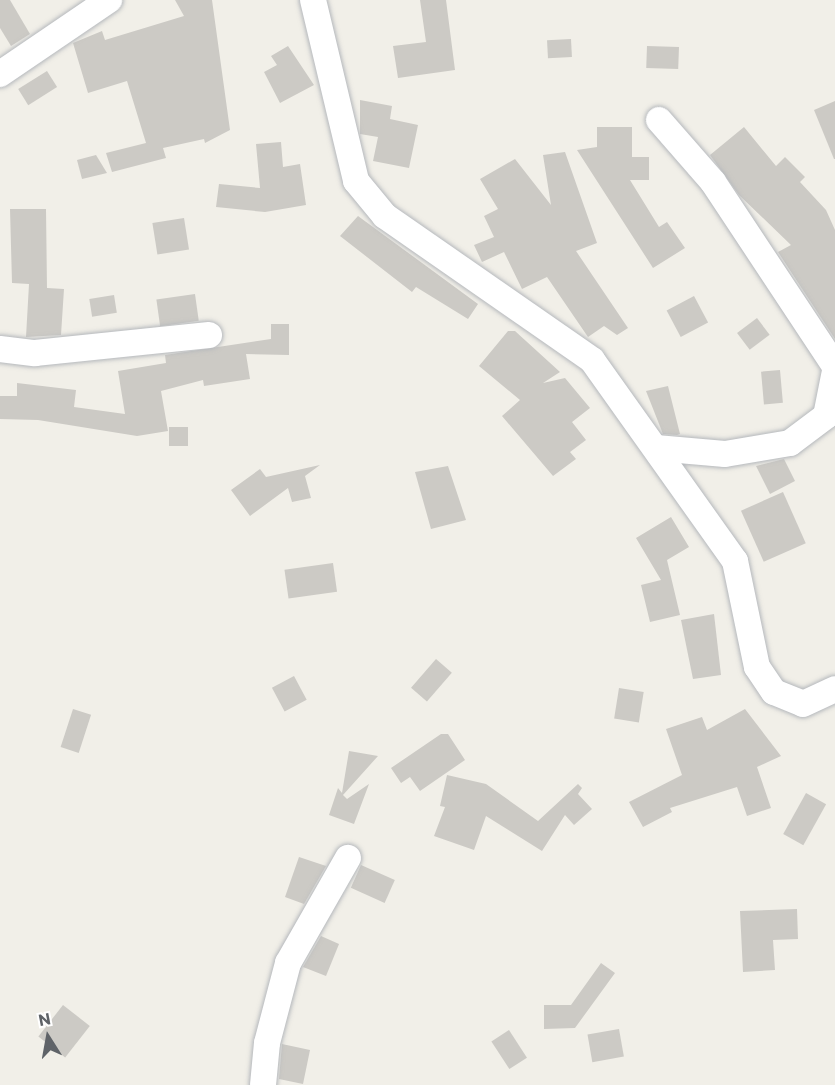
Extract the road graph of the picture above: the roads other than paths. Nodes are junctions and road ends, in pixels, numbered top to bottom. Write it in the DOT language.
graph roads {
  1 [pos="109,0"];
  2 [pos="313,0"];
  3 [pos="0,74"];
  4 [pos="659,120"];
  5 [pos="209,335"];
  6 [pos="0,349"];
  7 [pos="835,369"];
  8 [pos="656,448"];
  9 [pos="835,689"];
  10 [pos="348,858"];
  11 [pos="263,1085"];
  1 -- 3 [label="street"];
  2 -- 8 [label="street"];
  4 -- 7 [label="street"];
  5 -- 6 [label="street"];
  7 -- 8 [label="street"];
  8 -- 9 [label="street"];
  10 -- 11 [label="street"];
}
